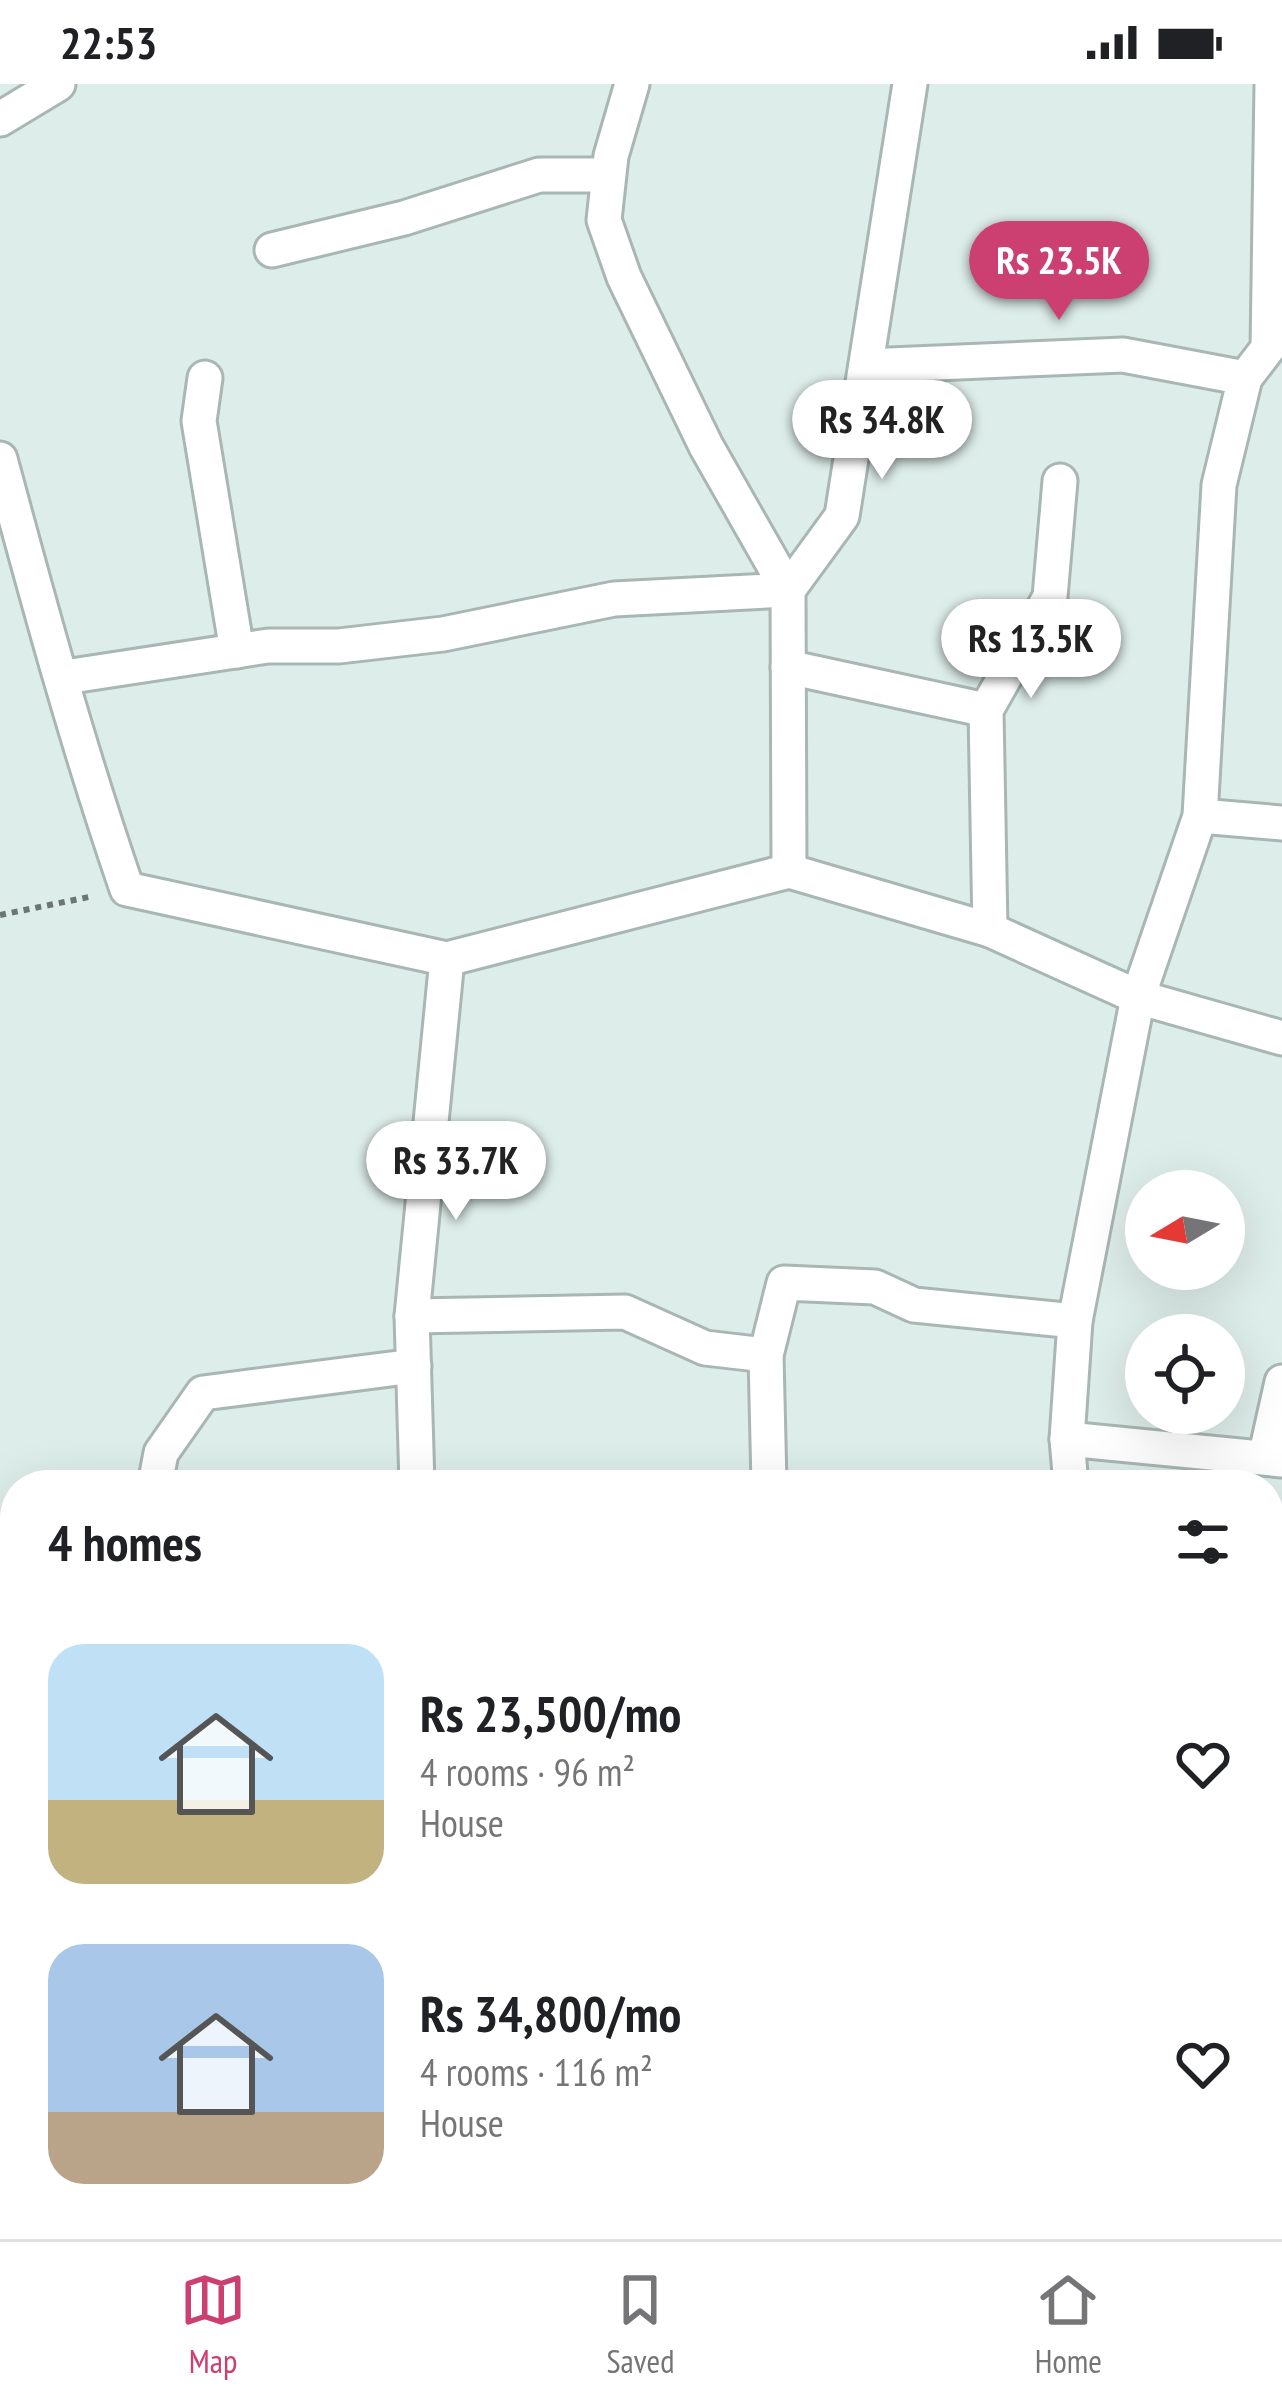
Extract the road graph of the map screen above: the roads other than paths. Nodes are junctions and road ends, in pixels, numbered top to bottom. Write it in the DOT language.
graph roads {
  1 [pos="58,84"];
  2 [pos="632,84"];
  3 [pos="910,84"];
  4 [pos="1272,84"];
  5 [pos="0,118"];
  6 [pos="608,176"];
  7 [pos="272,250"];
  8 [pos="1275,347"];
  9 [pos="866,366"];
  10 [pos="205,378"];
  11 [pos="1246,378"];
  12 [pos="0,459"];
  13 [pos="1060,481"];
  14 [pos="788,590"];
  15 [pos="237,651"];
  16 [pos="788,667"];
  17 [pos="64,677"];
  18 [pos="986,710"];
  19 [pos="1200,816"];
  20 [pos="1282,823"];
  21 [pos="789,871"];
  22 [pos="990,930"];
  23 [pos="447,959"];
  24 [pos="1138,998"];
  25 [pos="1282,1038"];
  26 [pos="412,1316"];
  27 [pos="1076,1322"];
  28 [pos="766,1354"];
  29 [pos="413,1366"];
  30 [pos="1282,1382"];
  31 [pos="1067,1439"];
  32 [pos="1274,1459"];
  33 [pos="158,1470"];
  34 [pos="416,1470"];
  35 [pos="769,1470"];
  36 [pos="1070,1470"];
  1 -- 5 [label="street"];
  2 -- 6 [label="street"];
  3 -- 9 [label="street"];
  4 -- 8 [label="street"];
  6 -- 7 [label="street"];
  6 -- 14 [label="street"];
  8 -- 11 [label="street"];
  9 -- 11 [label="street"];
  9 -- 14 [label="street"];
  10 -- 15 [label="street"];
  11 -- 19 [label="street"];
  12 -- 17 [label="street"];
  13 -- 18 [label="street"];
  14 -- 15 [label="street"];
  14 -- 16 [label="street"];
  15 -- 17 [label="street"];
  16 -- 18 [label="street"];
  16 -- 21 [label="street"];
  17 -- 23 [label="street"];
  18 -- 22 [label="street"];
  19 -- 20 [label="street"];
  19 -- 24 [label="street"];
  21 -- 22 [label="street"];
  21 -- 23 [label="street"];
  22 -- 24 [label="street"];
  23 -- 26 [label="street"];
  24 -- 25 [label="street"];
  24 -- 27 [label="street"];
  26 -- 28 [label="street"];
  26 -- 29 [label="street"];
  27 -- 28 [label="street"];
  27 -- 31 [label="street"];
  28 -- 35 [label="street"];
  29 -- 33 [label="street"];
  29 -- 34 [label="street"];
  30 -- 32 [label="street"];
  31 -- 32 [label="street"];
  31 -- 36 [label="street"];
}
